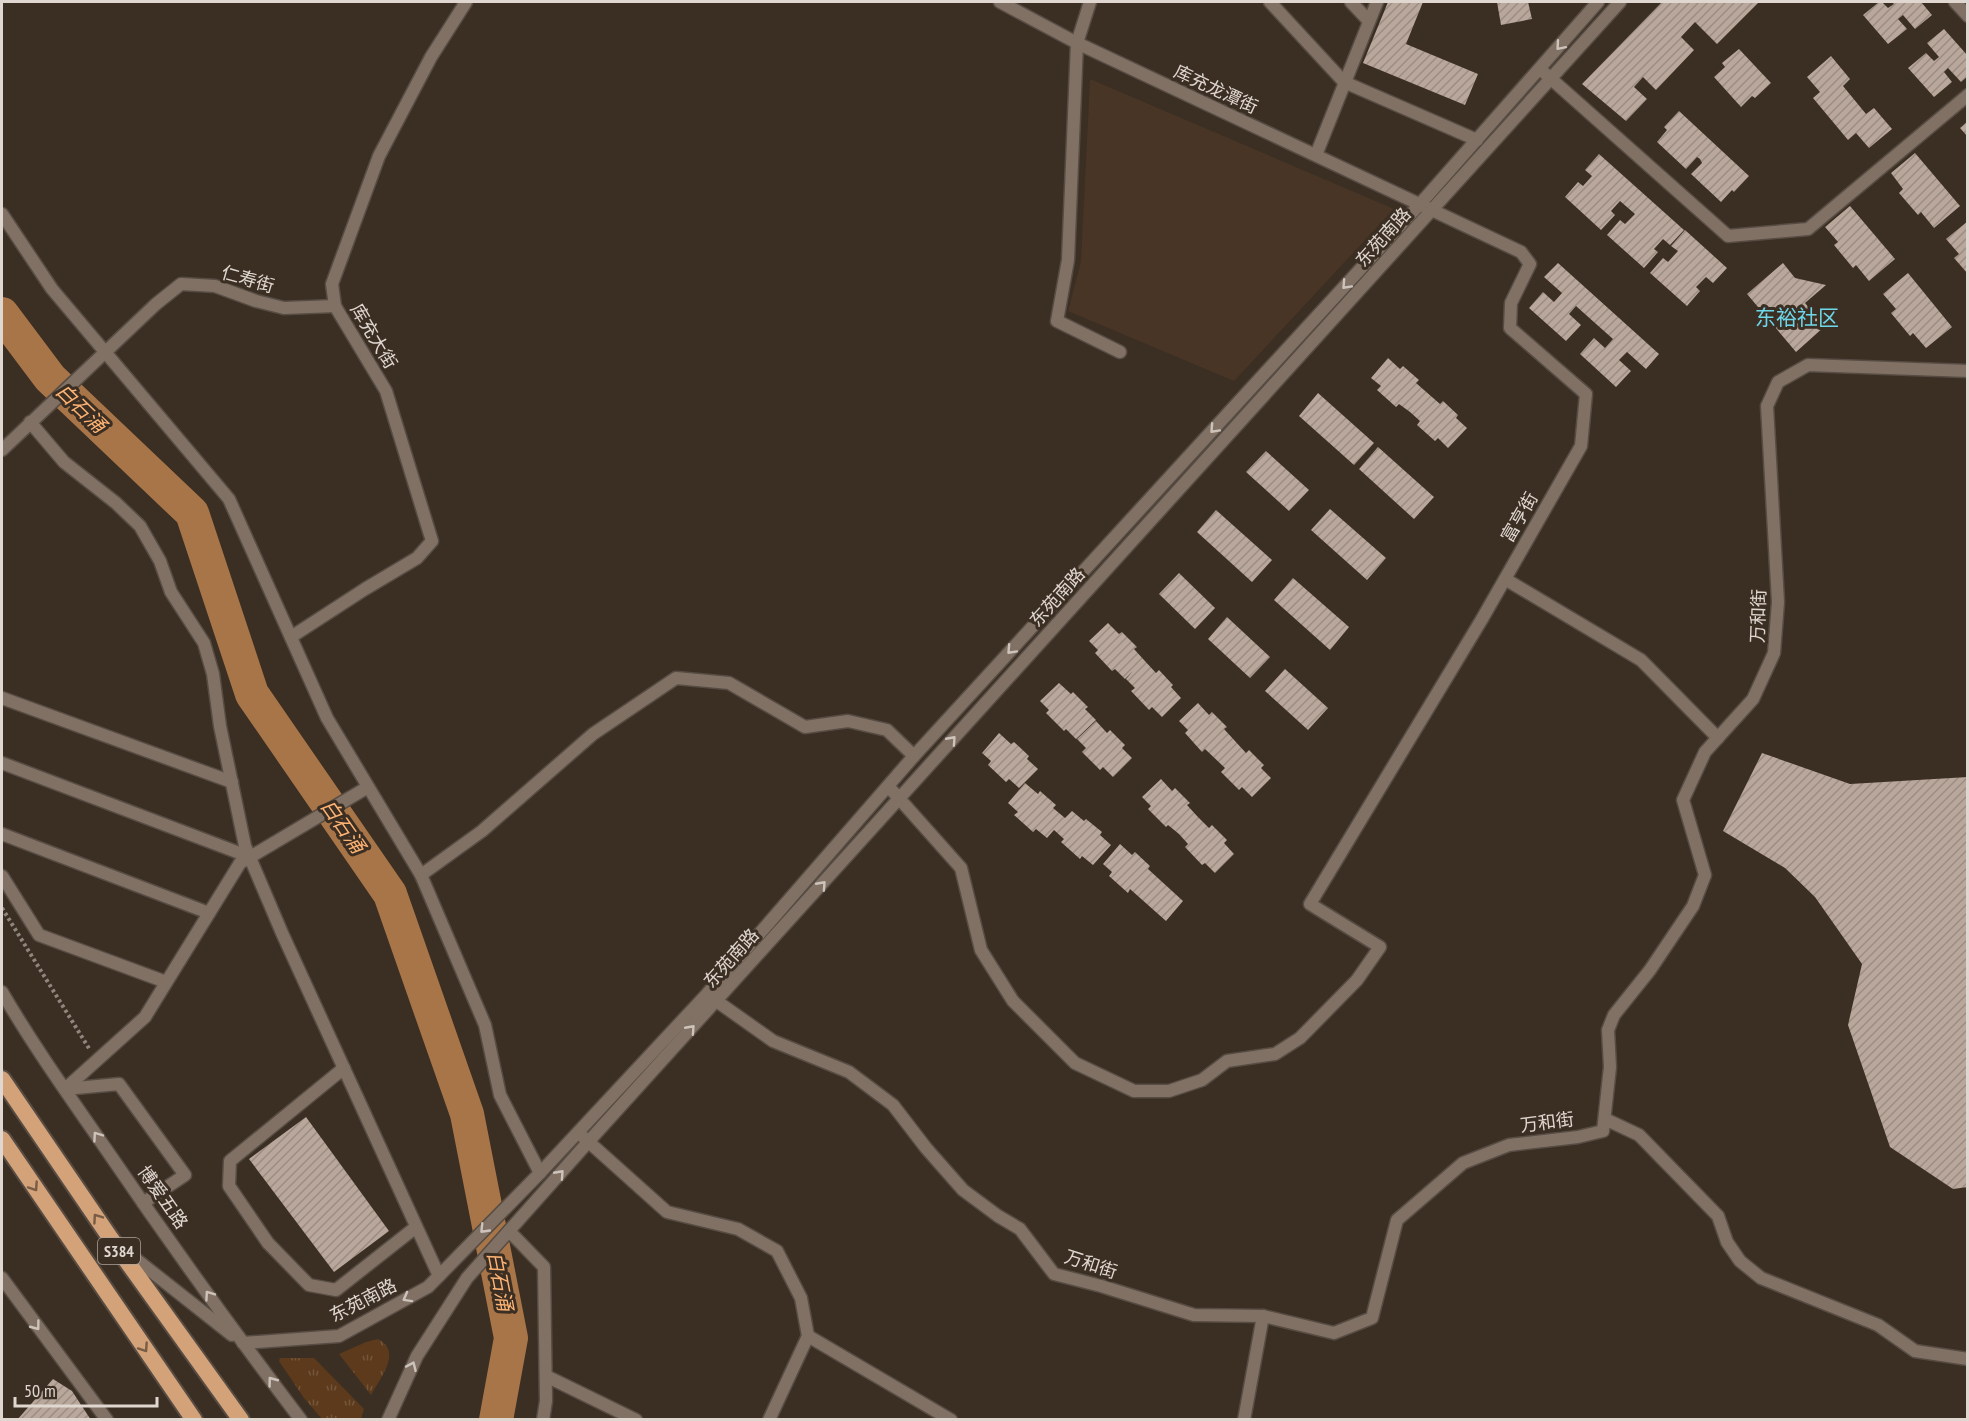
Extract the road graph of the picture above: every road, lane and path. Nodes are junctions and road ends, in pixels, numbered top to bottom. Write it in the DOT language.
graph roads {
  1 [pos="466,2"];
  2 [pos="1000,2"];
  3 [pos="1090,2"];
  4 [pos="1270,2"];
  5 [pos="1351,2"];
  6 [pos="1377,2"];
  7 [pos="1598,2"];
  8 [pos="1620,2"];
  9 [pos="1955,2"];
  10 [pos="1968,16"];
  11 [pos="1369,21"];
  12 [pos="1077,43"];
  13 [pos="1540,69"];
  14 [pos="1344,82"];
  15 [pos="1968,95"];
  16 [pos="1477,140"];
  17 [pos="1316,155"];
  18 [pos="1420,204"];
  19 [pos="2,213"];
  20 [pos="335,306"];
  21 [pos="1120,351"];
  22 [pos="106,353"];
  23 [pos="1968,371"];
  24 [pos="34,419"];
  25 [pos="2,450"];
  26 [pos="1505,579"];
  27 [pos="291,637"];
  28 [pos="2,699"];
  29 [pos="1718,738"];
  30 [pos="914,756"];
  31 [pos="2,763"];
  32 [pos="232,782"];
  33 [pos="888,786"];
  34 [pos="368,787"];
  35 [pos="900,798"];
  36 [pos="2,834"];
  37 [pos="250,857"];
  38 [pos="421,875"];
  39 [pos="2,876"];
  40 [pos="2,908"];
  41 [pos="209,913"];
  42 [pos="166,982"];
  43 [pos="2,992"];
  44 [pos="712,998"];
  45 [pos="97,1061"];
  46 [pos="344,1068"];
  47 [pos="2,1079"];
  48 [pos="64,1089"];
  49 [pos="1605,1119"];
  50 [pos="577,1133"];
  51 [pos="2,1139"];
  52 [pos="589,1141"];
  53 [pos="540,1173"];
  54 [pos="143,1203"];
  55 [pos="416,1227"];
  56 [pos="509,1231"];
  57 [pos="111,1239"];
  58 [pos="439,1276"];
  59 [pos="2,1278"];
  60 [pos="1263,1316"];
  61 [pos="808,1336"];
  62 [pos="243,1343"];
  63 [pos="1968,1359"];
  64 [pos="546,1376"];
  65 [pos="106,1418"];
  66 [pos="194,1419"];
  67 [pos="241,1419"];
  68 [pos="301,1419"];
  69 [pos="388,1419"];
  70 [pos="543,1419"];
  71 [pos="636,1419"];
  72 [pos="769,1419"];
  73 [pos="951,1419"];
  74 [pos="1244,1419"];
  1 -- 20 [label="street, 库充大街"];
  2 -- 12 [label="street, 库充龙潭街"];
  3 -- 12 [label="street"];
  4 -- 14 [label="street"];
  5 -- 11 [label="street"];
  6 -- 11 [label="street"];
  7 -- 13 [label="street, 东苑南路, one-way"];
  35 -- 8 [label="street, 东苑南路, one-way"];
  9 -- 10 [label="street"];
  11 -- 14 [label="street"];
  12 -- 17 [label="street, 库充龙潭街"];
  12 -- 21 [label="street"];
  13 -- 15 [label="street"];
  13 -- 16 [label="street, 东苑南路"];
  14 -- 16 [label="street"];
  14 -- 17 [label="street"];
  16 -- 18 [label="street, 东苑南路"];
  17 -- 18 [label="street, 库充龙潭街"];
  18 -- 26 [label="street, 富亨街"];
  18 -- 30 [label="street, 东苑南路, one-way"];
  19 -- 22 [label="street"];
  20 -- 22 [label="street, 仁寿街"];
  20 -- 27 [label="street, 库充大街"];
  22 -- 24 [label="street, 仁寿街"];
  22 -- 27 [label="street"];
  23 -- 29 [label="street, 万和街"];
  24 -- 25 [label="street, 仁寿街"];
  24 -- 32 [label="street"];
  26 -- 29 [label="street"];
  26 -- 35 [label="street, 富亨街"];
  27 -- 34 [label="street"];
  28 -- 32 [label="street"];
  29 -- 49 [label="street, 万和街"];
  30 -- 33 [label="street, 东苑南路"];
  30 -- 38 [label="street"];
  31 -- 37 [label="street"];
  32 -- 37 [label="street"];
  33 -- 35 [label="street"];
  33 -- 44 [label="street, 东苑南路"];
  34 -- 37 [label="street"];
  34 -- 38 [label="street"];
  44 -- 35 [label="street, 东苑南路, one-way"];
  36 -- 41 [label="street"];
  37 -- 41 [label="street"];
  37 -- 46 [label="street"];
  38 -- 53 [label="street"];
  39 -- 42 [label="street"];
  40 -- 45 [label="path"];
  41 -- 42 [label="street"];
  42 -- 45 [label="street"];
  43 -- 48 [label="street, 博爱五路"];
  44 -- 50 [label="street, 东苑南路"];
  52 -- 44 [label="street, 东苑南路, one-way"];
  44 -- 60 [label="street, 万和街"];
  45 -- 48 [label="street"];
  46 -- 55 [label="street"];
  46 -- 55 [label="street"];
  57 -- 47 [label="highway, S384, one-way"];
  54 -- 48 [label="street, 博爱五路, one-way"];
  48 -- 54 [label="street"];
  49 -- 60 [label="street, 万和街"];
  49 -- 63 [label="street"];
  50 -- 52 [label="street"];
  50 -- 53 [label="street, 东苑南路"];
  51 -- 66 [label="highway, S384, one-way"];
  56 -- 52 [label="street, 东苑南路, one-way"];
  52 -- 61 [label="street"];
  53 -- 58 [label="street, 东苑南路, one-way"];
  62 -- 54 [label="street, 博爱五路, one-way"];
  55 -- 58 [label="street"];
  56 -- 64 [label="street"];
  69 -- 56 [label="street, 东苑南路, one-way"];
  57 -- 62 [label="street"];
  57 -- 67 [label="highway, S384"];
  58 -- 62 [label="street, 东苑南路, one-way"];
  59 -- 65 [label="street, one-way"];
  60 -- 74 [label="street"];
  61 -- 72 [label="street"];
  61 -- 73 [label="street"];
  68 -- 62 [label="street, 博爱五路, one-way"];
  64 -- 70 [label="street"];
  64 -- 71 [label="street"];
}
